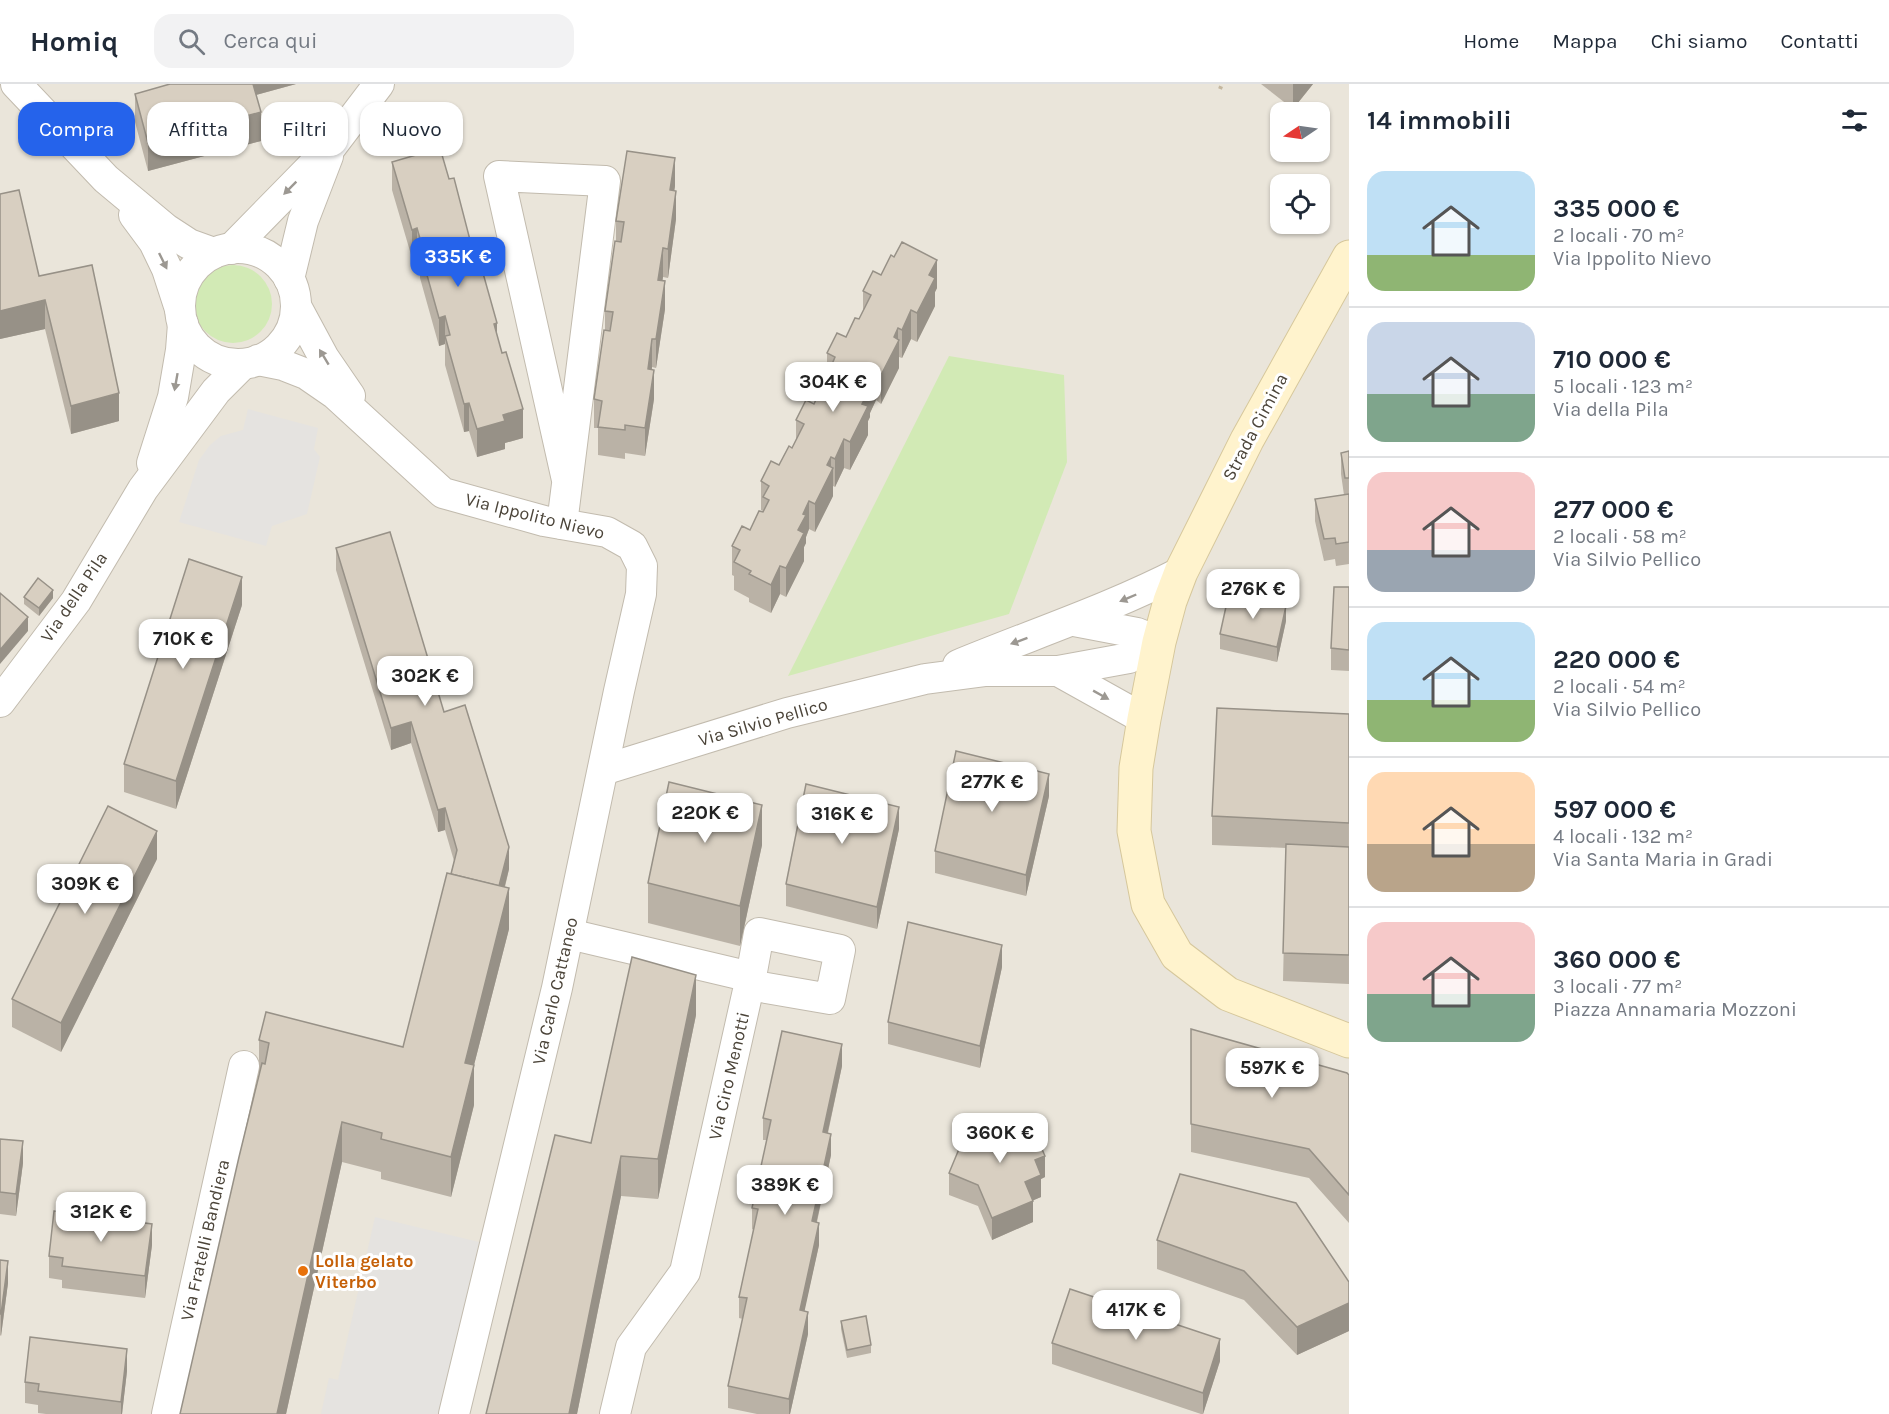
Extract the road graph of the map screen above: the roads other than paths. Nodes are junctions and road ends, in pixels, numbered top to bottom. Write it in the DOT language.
graph roads {
  1 [pos="16,84"];
  2 [pos="379,84"];
  3 [pos="348,125"];
  4 [pos="322,156"];
  5 [pos="328,156"];
  6 [pos="106,178"];
  7 [pos="222,251"];
  8 [pos="1349,257"];
  9 [pos="292,293"];
  10 [pos="181,316"];
  11 [pos="250,362"];
  12 [pos="368,424"];
  13 [pos="567,480"];
  14 [pos="143,489"];
  15 [pos="562,524"];
  16 [pos="642,566"];
  17 [pos="1176,586"];
  18 [pos="1074,621"];
  19 [pos="1159,642"];
  20 [pos="1058,671"];
  21 [pos="925,679"];
  22 [pos="0,702"];
  23 [pos="1144,719"];
  24 [pos="603,770"];
  25 [pos="569,934"];
  26 [pos="1349,1041"];
  27 [pos="244,1066"];
  28 [pos="167,1414"];
  29 [pos="454,1414"];
  30 [pos="615,1414"];
  1 -- 6 [label="street"];
  2 -- 3 [label="street"];
  4 -- 7 [label="street, one-way"];
  5 -- 9 [label="street"];
  6 -- 7 [label="street"];
  6 -- 10 [label="street, one-way"];
  7 -- 9 [label="street"];
  7 -- 10 [label="street"];
  8 -- 17 [label="main road, Strada Cimina"];
  9 -- 11 [label="street"];
  12 -- 9 [label="street, Via Ippolito Nievo, one-way"];
  10 -- 11 [label="street"];
  10 -- 14 [label="street, Via della Pila, one-way"];
  11 -- 12 [label="street, Via Ippolito Nievo"];
  11 -- 14 [label="street, Via della Pila"];
  12 -- 15 [label="street, Via Ippolito Nievo"];
  13 -- 13 [label="street"];
  13 -- 15 [label="street"];
  14 -- 22 [label="street, Via della Pila"];
  15 -- 16 [label="street, Via Ippolito Nievo"];
  16 -- 24 [label="street, Via Carlo Cattaneo"];
  17 -- 18 [label="street, Via Silvio Pellico, one-way"];
  17 -- 19 [label="main road, Strada Cimina"];
  18 -- 19 [label="street"];
  18 -- 21 [label="street, Via Silvio Pellico, one-way"];
  19 -- 20 [label="street, Via Silvio Pellico"];
  19 -- 23 [label="main road, Strada Cimina"];
  20 -- 21 [label="street, Via Silvio Pellico"];
  20 -- 23 [label="street, Via Silvio Pellico, one-way"];
  21 -- 24 [label="street, Via Silvio Pellico"];
  23 -- 26 [label="main road, Strada Cimina"];
  24 -- 25 [label="street, Via Carlo Cattaneo"];
  25 -- 29 [label="street, Via Carlo Cattaneo"];
  25 -- 30 [label="street, Via Ciro Menotti"];
  27 -- 28 [label="street, Via Fratelli Bandiera"];
}
